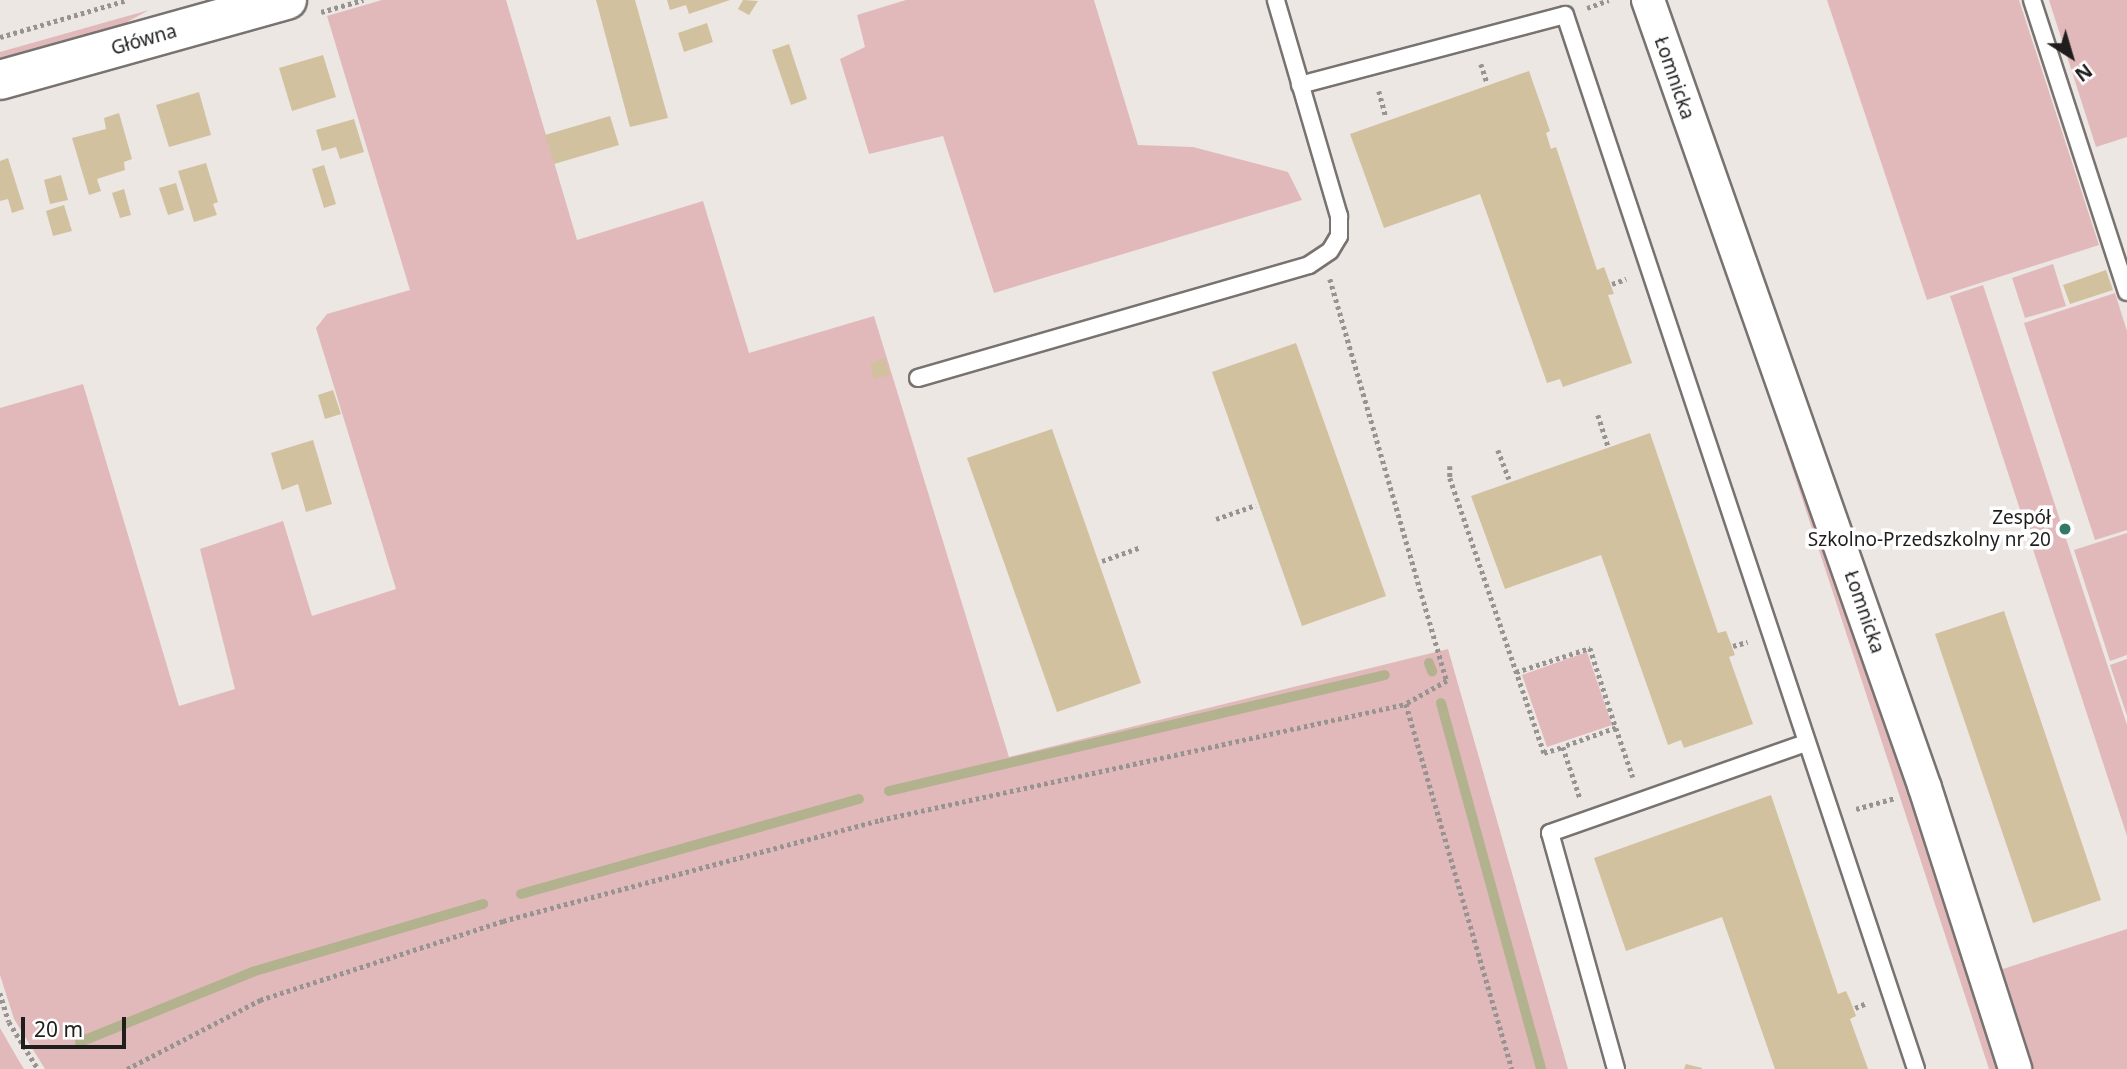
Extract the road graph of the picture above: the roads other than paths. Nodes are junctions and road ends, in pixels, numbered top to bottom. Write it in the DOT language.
graph roads {
  1 [pos="287,0"];
  2 [pos="1276,0"];
  3 [pos="1648,0"];
  4 [pos="2032,0"];
  5 [pos="0,80"];
  6 [pos="1300,85"];
  7 [pos="2127,292"];
  8 [pos="918,378"];
  9 [pos="1806,743"];
  10 [pos="1616,1069"];
  11 [pos="1916,1069"];
  12 [pos="2015,1069"];
  1 -- 5 [label="street, Główna"];
  2 -- 6 [label="lane"];
  3 -- 12 [label="street, Łomnicka"];
  4 -- 7 [label="lane"];
  6 -- 8 [label="lane"];
  6 -- 9 [label="lane"];
  9 -- 10 [label="lane"];
  9 -- 11 [label="lane"];
}
